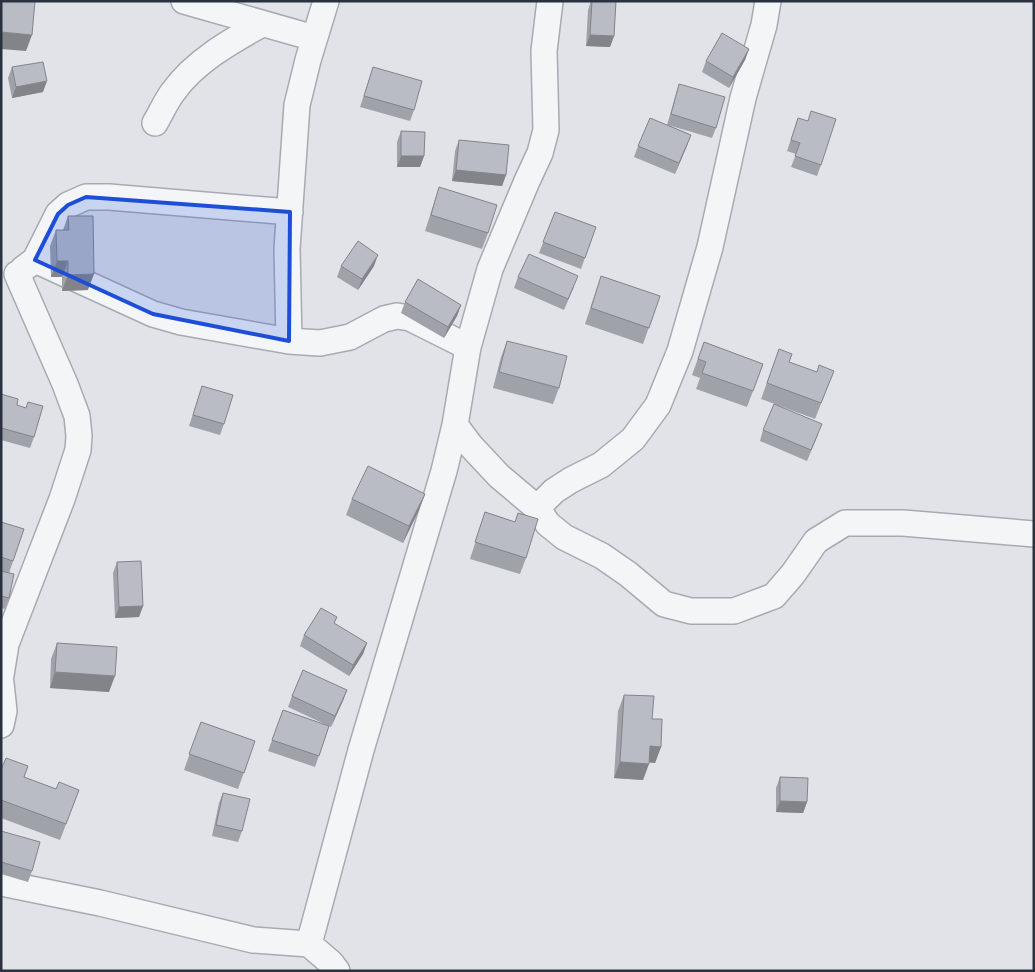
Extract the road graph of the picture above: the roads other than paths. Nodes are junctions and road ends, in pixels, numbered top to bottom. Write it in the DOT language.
graph roads {
  1 [pos="184,1"];
  2 [pos="326,1"];
  3 [pos="550,1"];
  4 [pos="768,1"];
  5 [pos="262,24"];
  6 [pos="314,38"];
  7 [pos="155,123"];
  8 [pos="290,212"];
  9 [pos="18,272"];
  10 [pos="289,341"];
  11 [pos="468,347"];
  12 [pos="455,425"];
  13 [pos="537,508"];
  14 [pos="1034,534"];
  15 [pos="1,675"];
  16 [pos="1,683"];
  17 [pos="1,725"];
  18 [pos="1,883"];
  19 [pos="309,944"];
  20 [pos="337,971"];
  1 -- 5 [label="street"];
  2 -- 6 [label="street"];
  3 -- 11 [label="street"];
  4 -- 13 [label="street"];
  5 -- 6 [label="street"];
  5 -- 7 [label="street"];
  6 -- 8 [label="street"];
  8 -- 9 [label="street"];
  8 -- 10 [label="street"];
  9 -- 10 [label="street"];
  9 -- 15 [label="street"];
  10 -- 11 [label="street"];
  11 -- 12 [label="street"];
  12 -- 13 [label="street"];
  12 -- 19 [label="street"];
  13 -- 14 [label="street"];
  16 -- 17 [label="street"];
  18 -- 19 [label="street"];
  19 -- 20 [label="street"];
}
